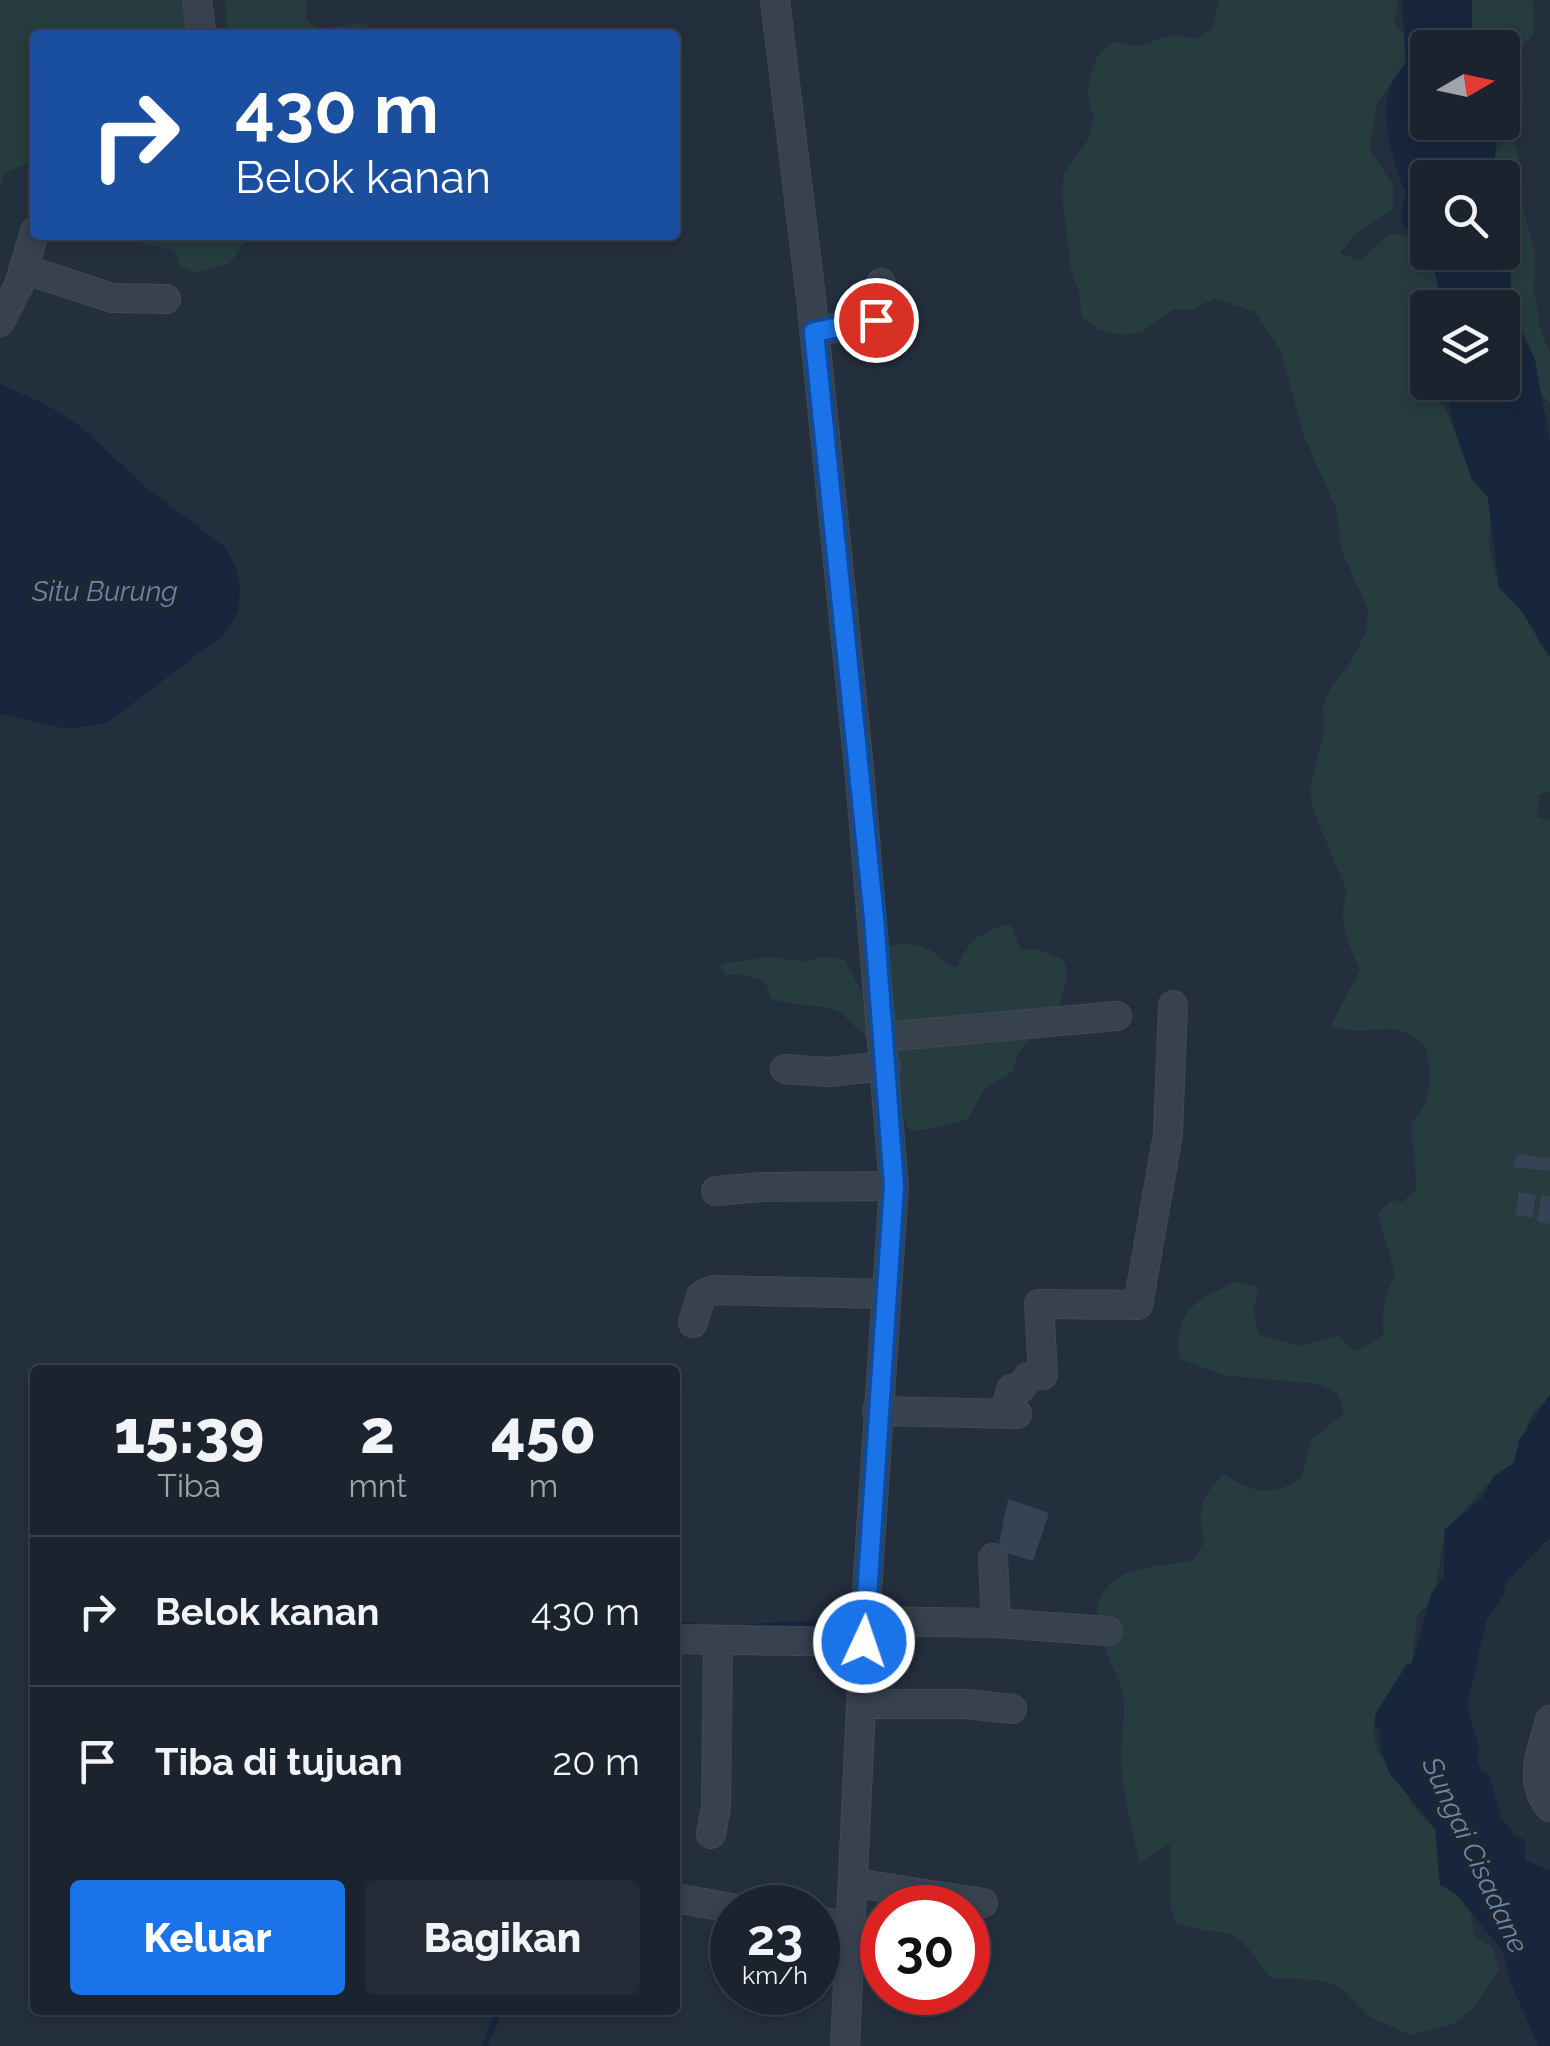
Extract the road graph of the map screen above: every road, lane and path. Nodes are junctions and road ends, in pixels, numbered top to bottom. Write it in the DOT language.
graph roads {
  1 [pos="197,0"];
  2 [pos="775,0"];
  3 [pos="201,30"];
  4 [pos="32,240"];
  5 [pos="24,269"];
  6 [pos="881,283"];
  7 [pos="166,300"];
  8 [pos="0,322"];
  9 [pos="824,331"];
  10 [pos="1174,1005"];
  11 [pos="1117,1016"];
  12 [pos="884,1052"];
  13 [pos="785,1069"];
  14 [pos="894,1186"];
  15 [pos="716,1191"];
  16 [pos="887,1294"];
  17 [pos="693,1324"];
  18 [pos="877,1411"];
  19 [pos="994,1558"];
  20 [pos="996,1622"];
  21 [pos="864,1631"];
  22 [pos="1108,1631"];
  23 [pos="680,1639"];
  24 [pos="718,1640"];
  25 [pos="862,1704"];
  26 [pos="1012,1709"];
  27 [pos="1550,1720"];
  28 [pos="1550,1806"];
  29 [pos="711,1834"];
  30 [pos="855,1883"];
  31 [pos="868,1885"];
  32 [pos="680,1899"];
  33 [pos="710,1904"];
  34 [pos="840,1925"];
  35 [pos="853,1927"];
  36 [pos="845,2046"];
  1 -- 3 [label="street"];
  2 -- 9 [label="street"];
  4 -- 5 [label="street"];
  5 -- 7 [label="street"];
  5 -- 8 [label="street"];
  6 -- 9 [label="street"];
  9 -- 12 [label="street"];
  10 -- 18 [label="street"];
  11 -- 12 [label="street"];
  12 -- 13 [label="street"];
  12 -- 14 [label="street"];
  14 -- 15 [label="street"];
  14 -- 16 [label="street"];
  16 -- 17 [label="street"];
  16 -- 18 [label="street"];
  18 -- 21 [label="street"];
  19 -- 20 [label="street"];
  20 -- 21 [label="street"];
  20 -- 22 [label="street"];
  21 -- 24 [label="street"];
  21 -- 25 [label="street"];
  23 -- 24 [label="street"];
  24 -- 29 [label="street"];
  25 -- 26 [label="street"];
  25 -- 30 [label="street"];
  27 -- 28 [label="street"];
  30 -- 31 [label="street"];
  30 -- 35 [label="street"];
  32 -- 33 [label="street"];
  34 -- 35 [label="street"];
  35 -- 36 [label="street"];
}
